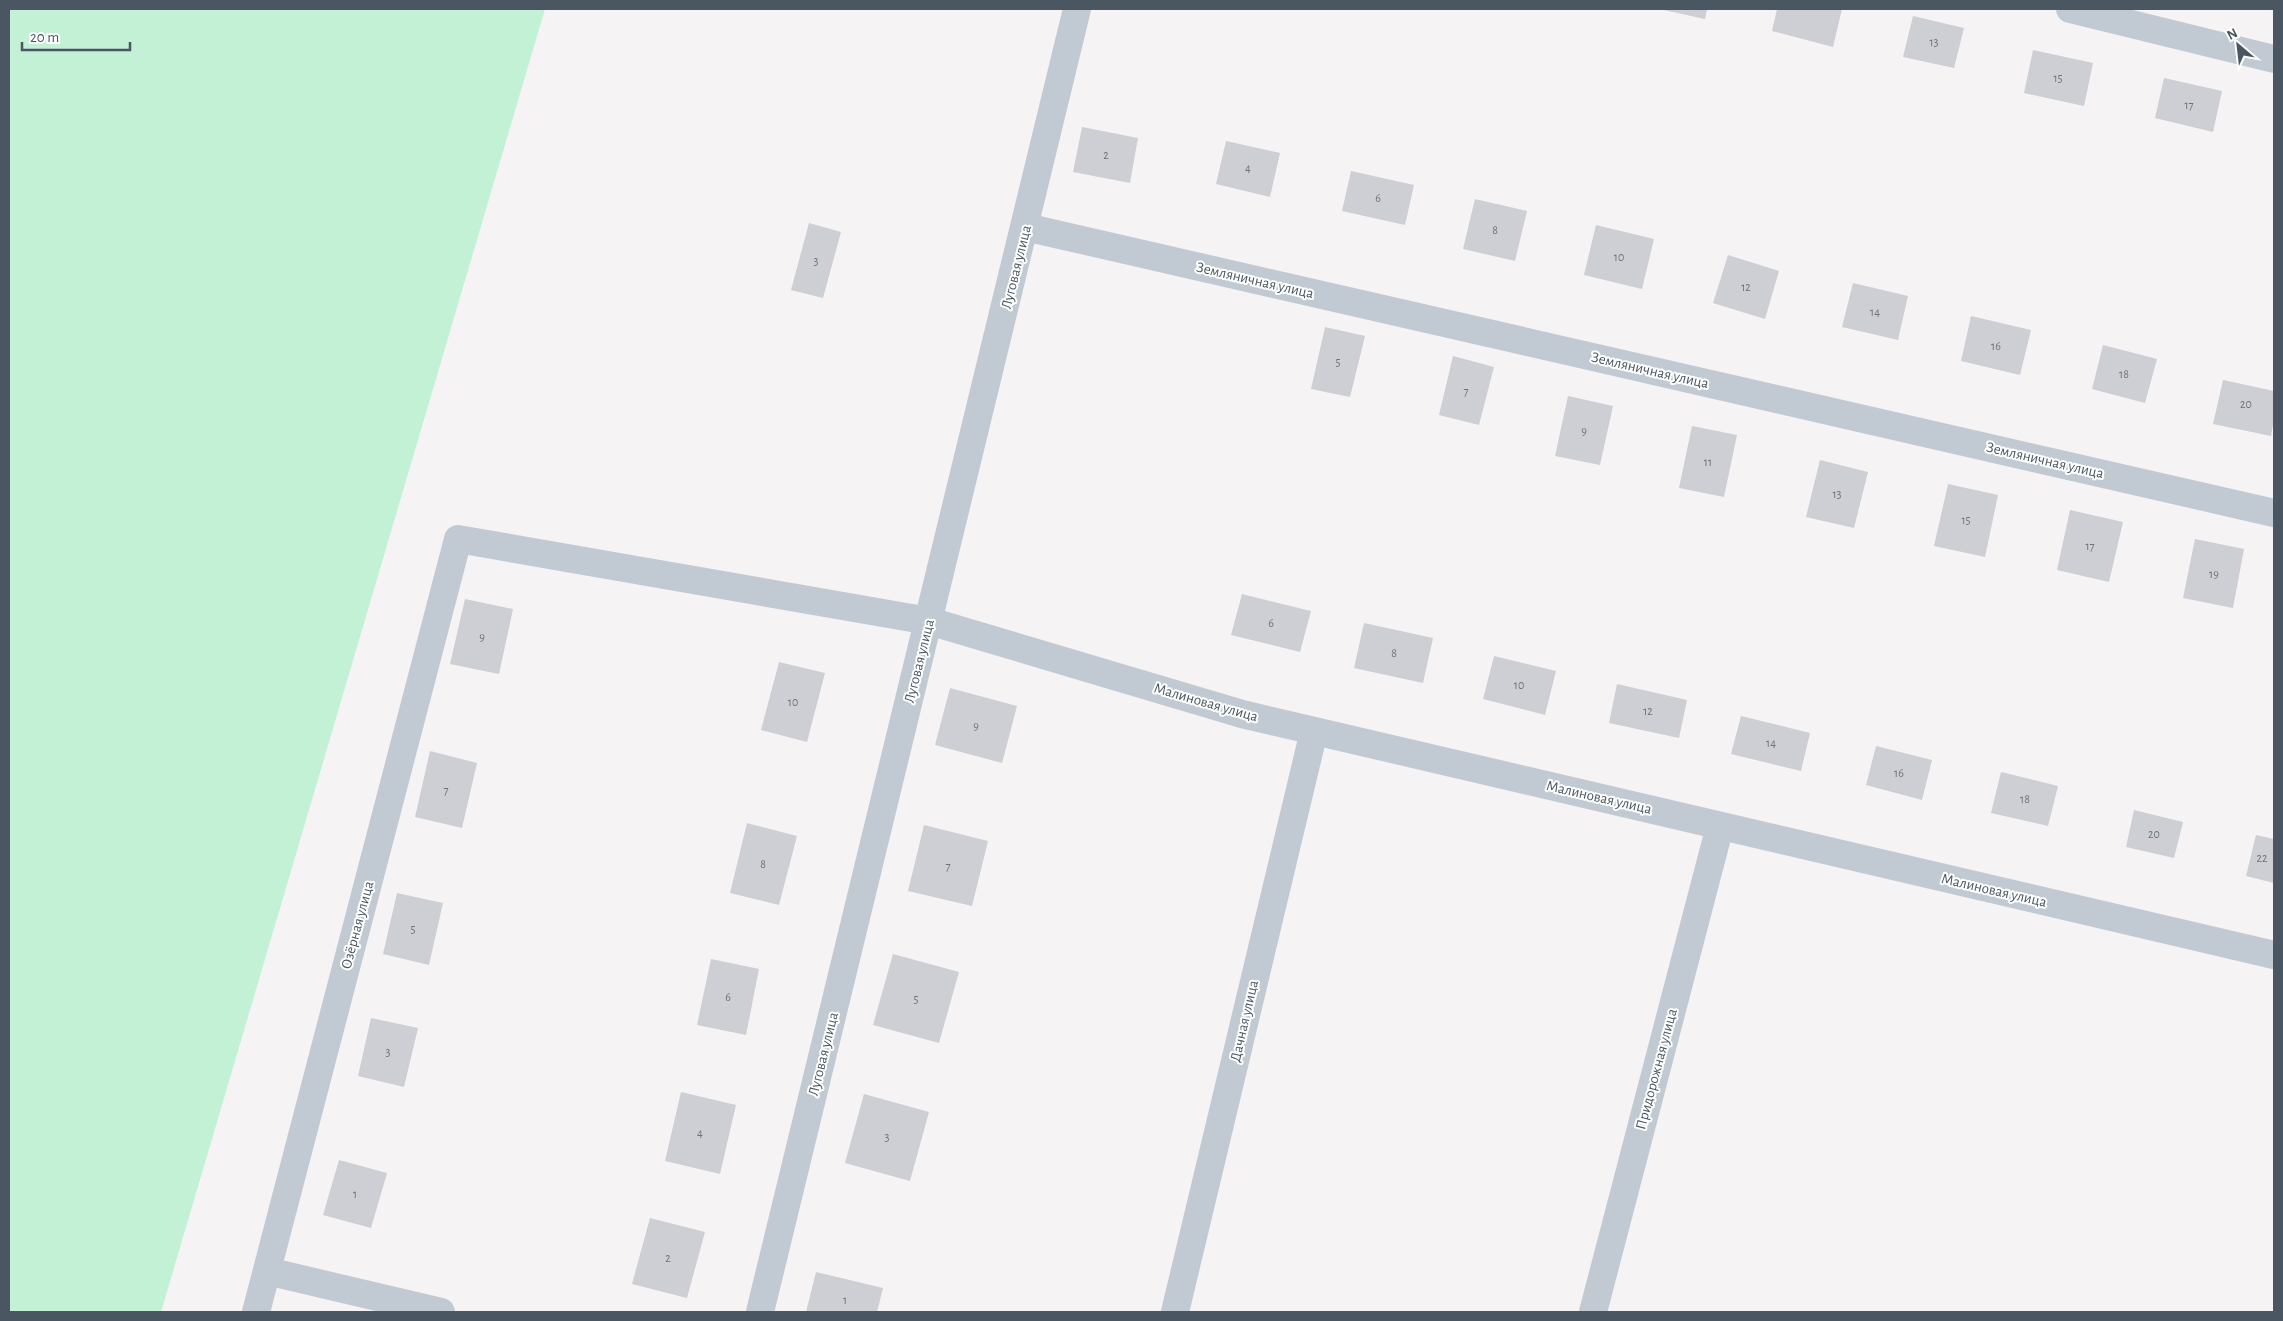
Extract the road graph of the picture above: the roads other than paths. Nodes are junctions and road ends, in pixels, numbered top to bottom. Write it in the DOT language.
graph roads {
  1 [pos="1077,9"];
  2 [pos="2070,9"];
  3 [pos="2274,58"];
  4 [pos="1025,227"];
  5 [pos="2274,512"];
  6 [pos="458,539"];
  7 [pos="929,622"];
  8 [pos="1314,731"];
  9 [pos="1720,826"];
  10 [pos="2274,955"];
  11 [pos="267,1271"];
  12 [pos="256,1312"];
  13 [pos="441,1312"];
  14 [pos="760,1312"];
  15 [pos="1175,1312"];
  16 [pos="1593,1312"];
  1 -- 4 [label="lane, Луговая улица"];
  2 -- 3 [label="lane"];
  4 -- 5 [label="lane, Земляничная улица"];
  4 -- 7 [label="lane, Луговая улица"];
  6 -- 7 [label="lane, Малиновая улица"];
  6 -- 11 [label="lane, Озёрная улица"];
  7 -- 8 [label="lane, Малиновая улица"];
  7 -- 14 [label="lane, Луговая улица"];
  8 -- 9 [label="lane, Малиновая улица"];
  8 -- 15 [label="lane, Дачная улица"];
  9 -- 10 [label="lane, Малиновая улица"];
  9 -- 16 [label="lane, Придорожная улица"];
  11 -- 12 [label="lane, Озёрная улица"];
  11 -- 13 [label="lane"];
}
